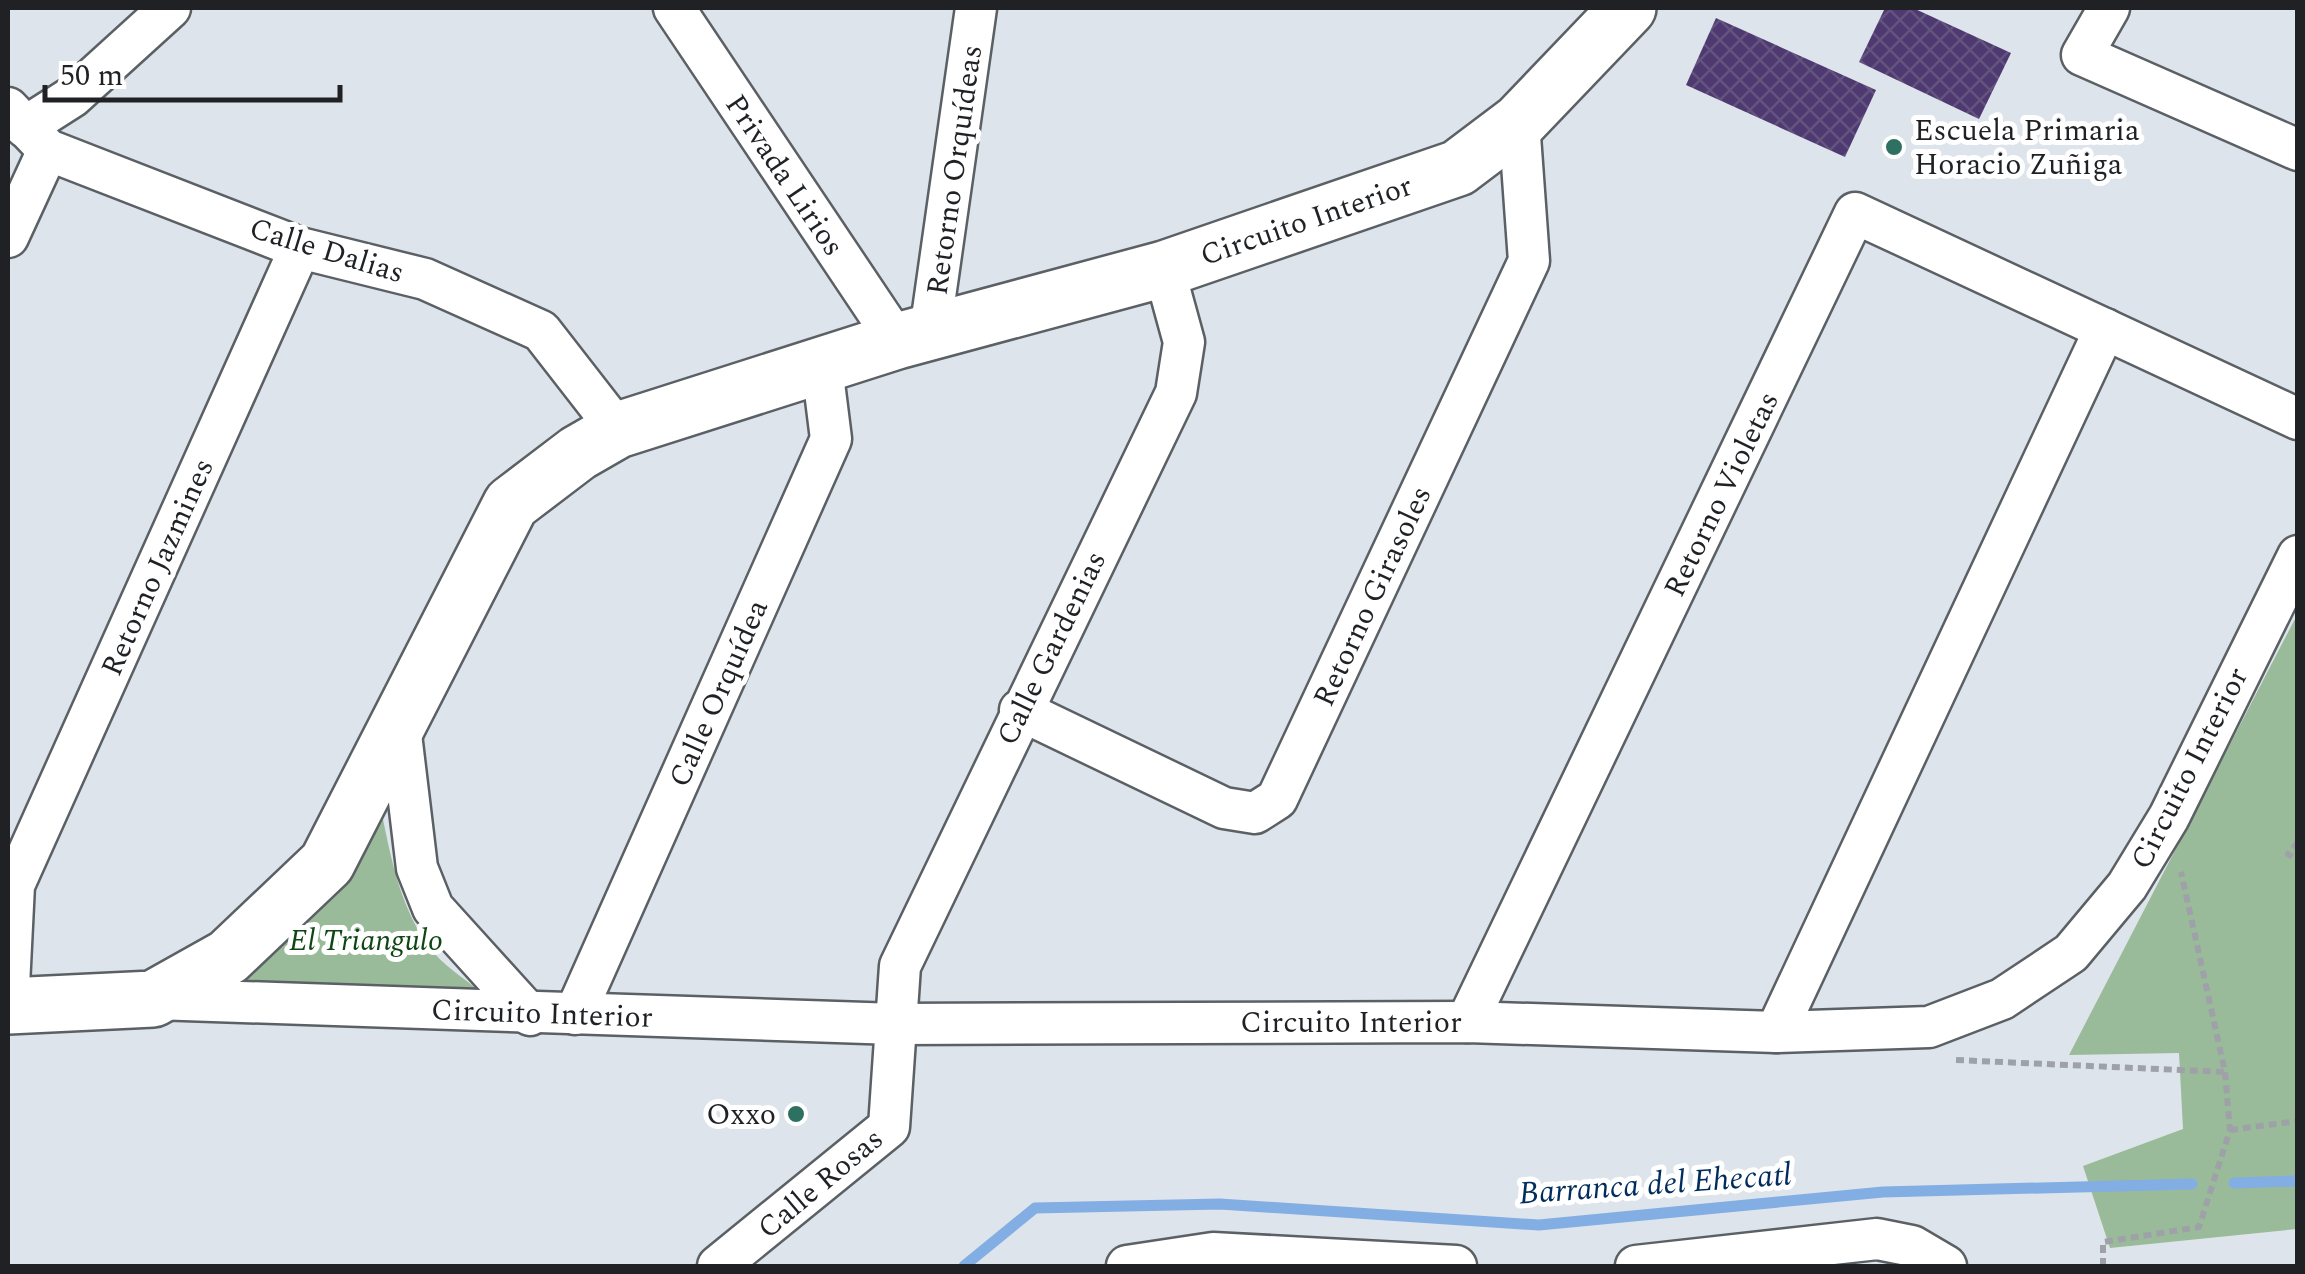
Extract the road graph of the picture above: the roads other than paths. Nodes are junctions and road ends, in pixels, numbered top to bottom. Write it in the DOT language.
graph roads {
  1 [pos="170,8"];
  2 [pos="674,8"];
  3 [pos="976,8"];
  4 [pos="1628,8"];
  5 [pos="2110,8"];
  6 [pos="1518,122"];
  7 [pos="27,128"];
  8 [pos="2298,150"];
  9 [pos="8,237"];
  10 [pos="300,248"];
  11 [pos="1164,269"];
  12 [pos="2105,329"];
  13 [pos="913,337"];
  14 [pos="822,367"];
  15 [pos="2298,419"];
  16 [pos="618,430"];
  17 [pos="2298,556"];
  18 [pos="1020,710"];
  19 [pos="400,726"];
  20 [pos="11,884"];
  21 [pos="153,998"];
  22 [pos="8,1006"];
  23 [pos="530,1014"];
  24 [pos="575,1014"];
  25 [pos="1466,1022"];
  26 [pos="896,1024"];
  27 [pos="1776,1032"];
  28 [pos="1217,1260"];
  29 [pos="718,1266"];
  30 [pos="1127,1266"];
  31 [pos="1456,1266"];
  32 [pos="1636,1266"];
  33 [pos="1946,1266"];
  1 -- 7 [label="street"];
  2 -- 13 [label="street, Privada Lirios"];
  3 -- 13 [label="street, Retorno Orquídeas"];
  4 -- 6 [label="main road, Circuito Interior"];
  5 -- 8 [label="street"];
  6 -- 11 [label="main road, Circuito Interior"];
  6 -- 18 [label="street, Retorno Girasoles"];
  7 -- 9 [label="street"];
  7 -- 10 [label="street, Calle Dalias"];
  10 -- 16 [label="street, Calle Dalias"];
  10 -- 20 [label="street, Retorno Jazmines"];
  11 -- 13 [label="main road, Circuito Interior"];
  11 -- 18 [label="street, Calle Gardenias"];
  12 -- 15 [label="street, Retorno Violetas"];
  12 -- 25 [label="street, Retorno Violetas"];
  12 -- 27 [label="street"];
  13 -- 14 [label="main road, Circuito Interior"];
  14 -- 16 [label="main road, Circuito Interior"];
  14 -- 24 [label="street, Calle Orquídea"];
  16 -- 19 [label="main road, Circuito Interior"];
  17 -- 27 [label="street, Circuito Interior"];
  18 -- 26 [label="street, Calle Gardenias"];
  19 -- 21 [label="main road, Circuito Interior"];
  19 -- 23 [label="street"];
  20 -- 22 [label="street, Retorno Jazmines"];
  21 -- 22 [label="main road, Circuito Interior"];
  21 -- 23 [label="street, Circuito Interior"];
  23 -- 24 [label="street, Circuito Interior"];
  24 -- 26 [label="street, Circuito Interior"];
  25 -- 26 [label="street, Circuito Interior"];
  25 -- 27 [label="street, Circuito Interior"];
  26 -- 29 [label="street, Calle Rosas"];
  28 -- 30 [label="street"];
  28 -- 31 [label="street"];
  32 -- 33 [label="street"];
}
